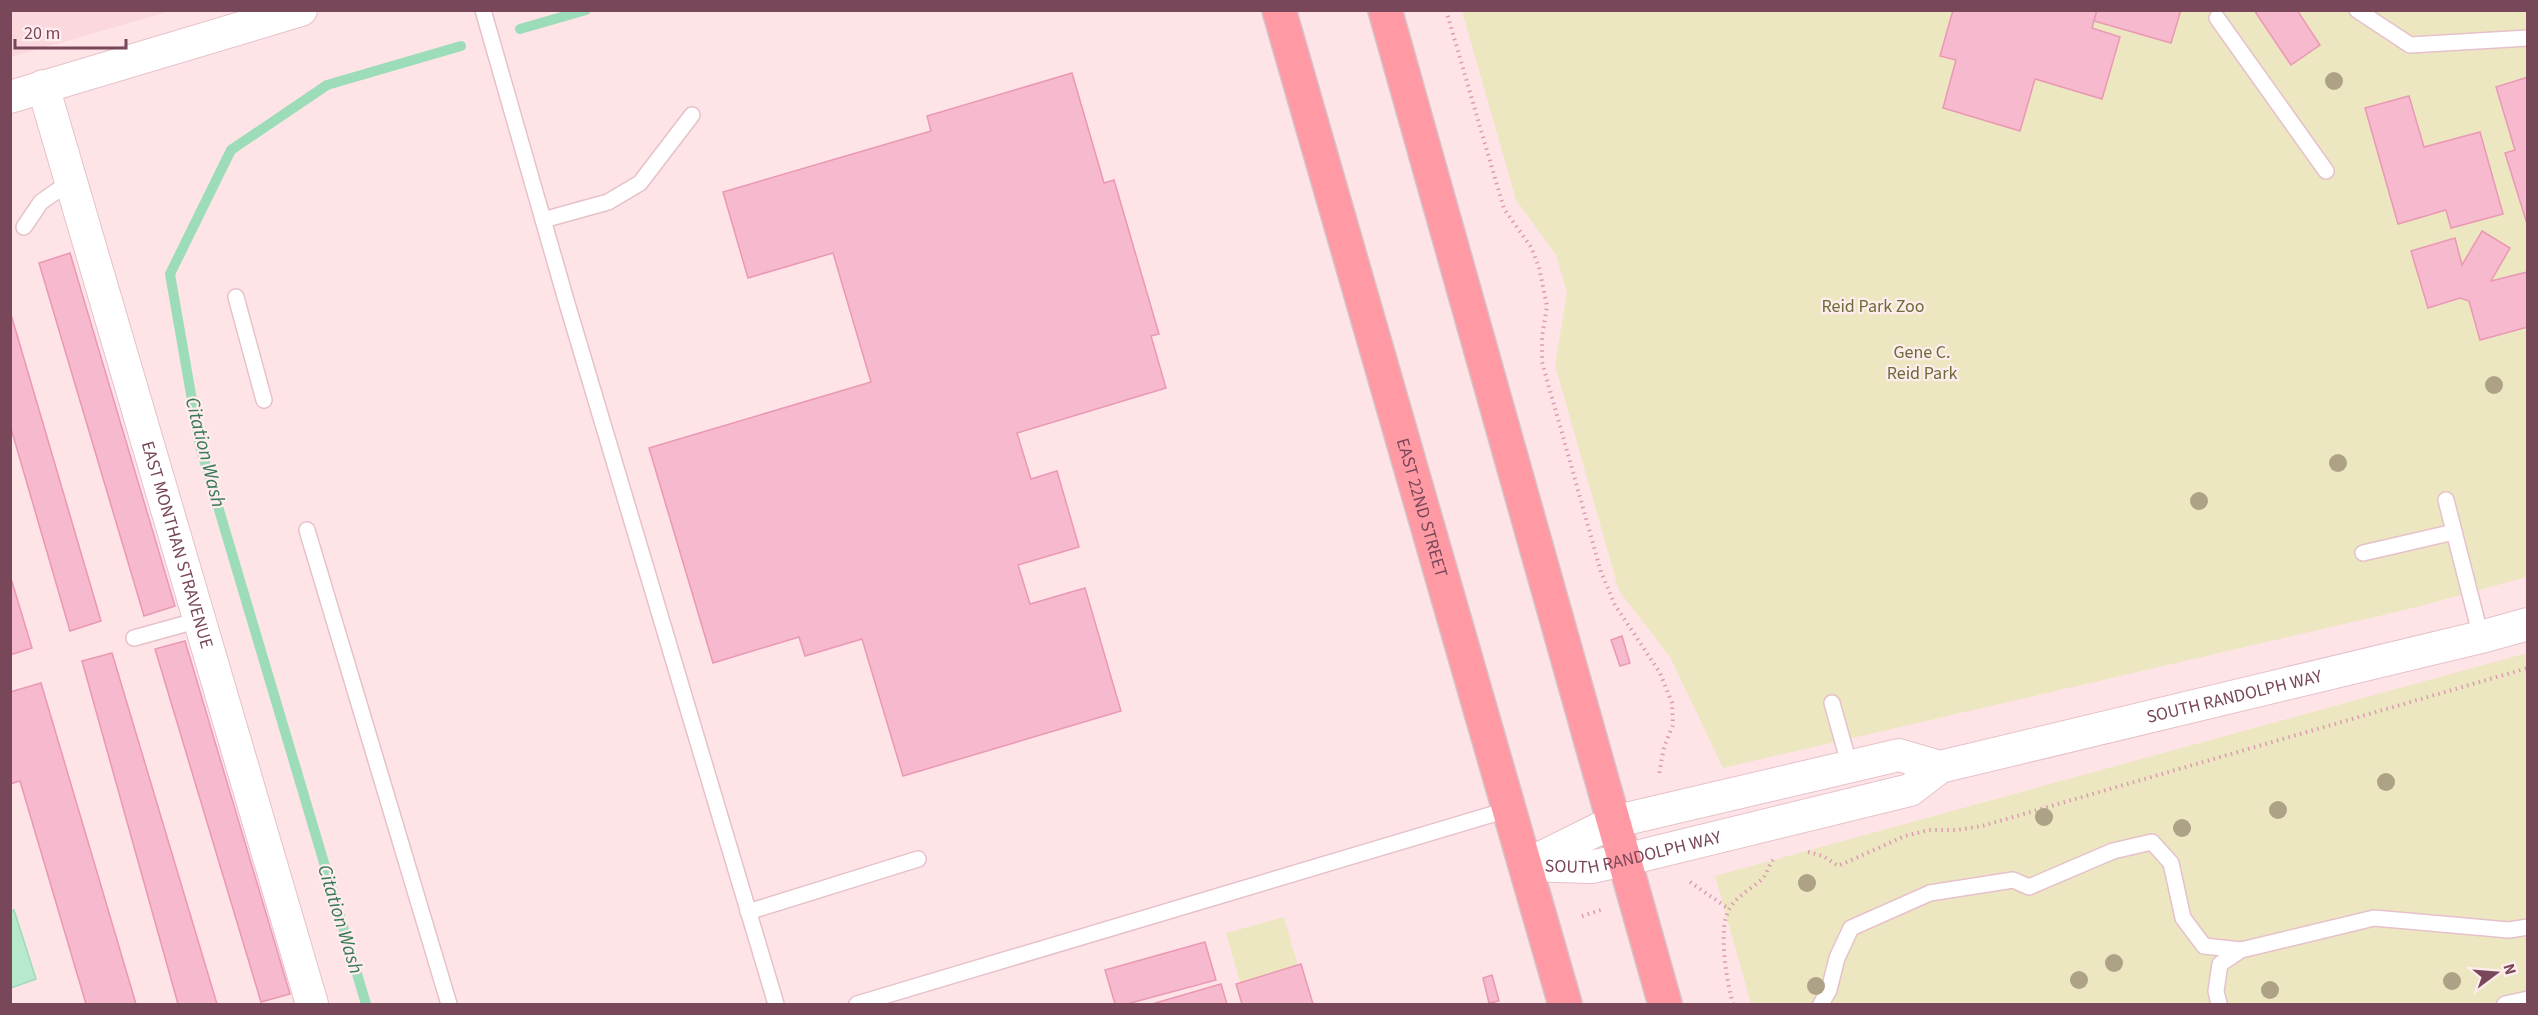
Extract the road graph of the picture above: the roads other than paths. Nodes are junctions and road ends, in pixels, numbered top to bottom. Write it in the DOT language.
graph roads {
  1 [pos="301,10"];
  2 [pos="483,10"];
  3 [pos="1279,10"];
  4 [pos="1385,10"];
  5 [pos="2357,10"];
  6 [pos="252,17"];
  7 [pos="2217,18"];
  8 [pos="2528,39"];
  9 [pos="20,90"];
  10 [pos="692,115"];
  11 [pos="2326,171"];
  12 [pos="71,181"];
  13 [pos="543,220"];
  14 [pos="24,227"];
  15 [pos="236,297"];
  16 [pos="264,400"];
  17 [pos="2446,500"];
  18 [pos="308,530"];
  19 [pos="2454,532"];
  20 [pos="2363,553"];
  21 [pos="199,620"];
  22 [pos="2528,624"];
  23 [pos="2481,637"];
  24 [pos="134,638"];
  25 [pos="1832,703"];
  26 [pos="1850,766"];
  27 [pos="1940,766"];
  28 [pos="1510,809"];
  29 [pos="1613,822"];
  30 [pos="918,859"];
  31 [pos="1624,860"];
  32 [pos="1526,865"];
  33 [pos="748,912"];
  34 [pos="2528,927"];
  35 [pos="2241,950"];
  36 [pos="2528,999"];
  37 [pos="312,1005"];
  38 [pos="449,1005"];
  39 [pos="776,1005"];
  40 [pos="857,1005"];
  41 [pos="1565,1005"];
  42 [pos="1665,1005"];
  43 [pos="1821,1005"];
  44 [pos="2219,1005"];
  45 [pos="2505,1005"];
  1 -- 6 [label="street"];
  2 -- 13 [label="lane"];
  3 -- 28 [label="main road, EAST 22ND STREET"];
  4 -- 29 [label="main road"];
  5 -- 8 [label="lane"];
  6 -- 9 [label="street"];
  7 -- 11 [label="lane"];
  9 -- 12 [label="street, EAST MONTHAN STRAVENUE"];
  10 -- 13 [label="lane"];
  12 -- 14 [label="lane"];
  12 -- 21 [label="street, EAST MONTHAN STRAVENUE"];
  13 -- 33 [label="lane"];
  15 -- 16 [label="lane"];
  17 -- 19 [label="lane"];
  18 -- 38 [label="lane"];
  19 -- 20 [label="lane"];
  19 -- 23 [label="lane"];
  21 -- 24 [label="lane"];
  21 -- 37 [label="street, EAST MONTHAN STRAVENUE"];
  22 -- 23 [label="street, SOUTH RANDOLPH WAY"];
  23 -- 27 [label="street, SOUTH RANDOLPH WAY"];
  25 -- 26 [label="lane"];
  26 -- 27 [label="street, SOUTH RANDOLPH WAY"];
  26 -- 29 [label="street, SOUTH RANDOLPH WAY"];
  27 -- 31 [label="street, SOUTH RANDOLPH WAY"];
  28 -- 32 [label="main road, EAST 22ND STREET"];
  28 -- 40 [label="lane"];
  29 -- 31 [label="main road"];
  29 -- 32 [label="street, SOUTH RANDOLPH WAY"];
  30 -- 33 [label="lane"];
  31 -- 32 [label="street, SOUTH RANDOLPH WAY"];
  31 -- 42 [label="main road"];
  32 -- 41 [label="main road, EAST 22ND STREET"];
  33 -- 39 [label="lane"];
  34 -- 35 [label="lane"];
  35 -- 43 [label="lane"];
  35 -- 44 [label="lane"];
  36 -- 45 [label="lane"];
}
